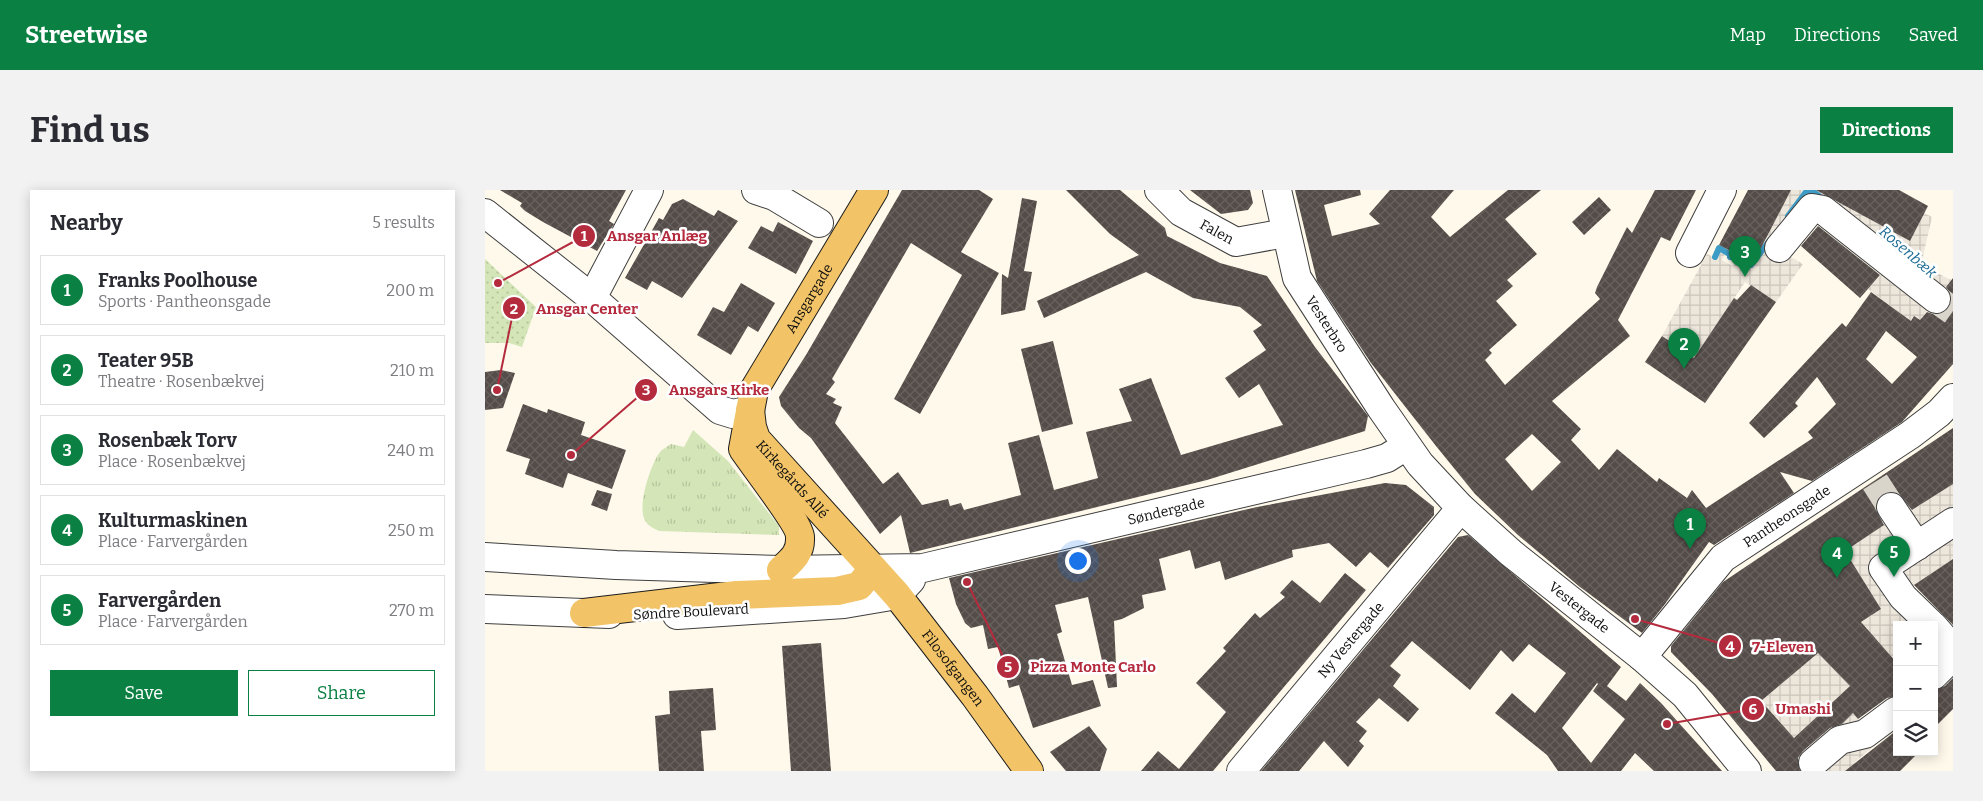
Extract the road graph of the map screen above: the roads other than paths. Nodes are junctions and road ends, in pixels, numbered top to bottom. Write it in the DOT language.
graph roads {
  1 [pos="649,190"];
  2 [pos="756,190"];
  3 [pos="874,190"];
  4 [pos="1159,190"];
  5 [pos="1277,190"];
  6 [pos="1722,190"];
  7 [pos="485,213"];
  8 [pos="819,224"];
  9 [pos="1285,233"];
  10 [pos="1779,248"];
  11 [pos="1690,253"];
  12 [pos="592,298"];
  13 [pos="1936,299"];
  14 [pos="1953,398"];
  15 [pos="750,410"];
  16 [pos="1406,446"];
  17 [pos="1891,507"];
  18 [pos="1461,508"];
  19 [pos="1953,522"];
  20 [pos="1917,546"];
  21 [pos="485,557"];
  22 [pos="923,568"];
  23 [pos="873,569"];
  24 [pos="781,570"];
  25 [pos="897,595"];
  26 [pos="485,609"];
  27 [pos="584,613"];
  28 [pos="1928,621"];
  29 [pos="1938,632"];
  30 [pos="1953,648"];
  31 [pos="1953,656"];
  32 [pos="1642,657"];
  33 [pos="1938,671"];
  34 [pos="1893,713"];
  35 [pos="1813,763"];
  36 [pos="1029,771"];
  37 [pos="1241,771"];
  38 [pos="1747,771"];
  1 -- 12 [label="street"];
  2 -- 8 [label="street"];
  3 -- 15 [label="main road, Ansgargade"];
  4 -- 9 [label="street, Falen"];
  5 -- 9 [label="street, Vesterbro"];
  6 -- 11 [label="street"];
  7 -- 12 [label="street"];
  9 -- 16 [label="street, Vesterbro"];
  10 -- 13 [label="street"];
  12 -- 15 [label="street"];
  14 -- 32 [label="street, Pantheonsgade"];
  15 -- 23 [label="main road, Kirkegårds Allé"];
  15 -- 24 [label="main road, Ansgargade"];
  16 -- 18 [label="street, Vestergade"];
  16 -- 22 [label="street, Søndergade"];
  17 -- 20 [label="street"];
  18 -- 32 [label="street, Vestergade"];
  18 -- 37 [label="street, Ny Vestergade"];
  19 -- 20 [label="street"];
  20 -- 28 [label="street"];
  21 -- 24 [label="street"];
  22 -- 23 [label="street, Søndergade"];
  22 -- 25 [label="street"];
  23 -- 24 [label="street"];
  23 -- 25 [label="main road, Filosofgangen"];
  23 -- 27 [label="main road"];
  25 -- 27 [label="street, Søndre Boulevard"];
  25 -- 36 [label="main road, Filosofgangen"];
  26 -- 27 [label="street, Søndre Boulevard"];
  29 -- 30 [label="street"];
  31 -- 33 [label="street"];
  32 -- 38 [label="street, Vestergade"];
  34 -- 35 [label="street"];
}
